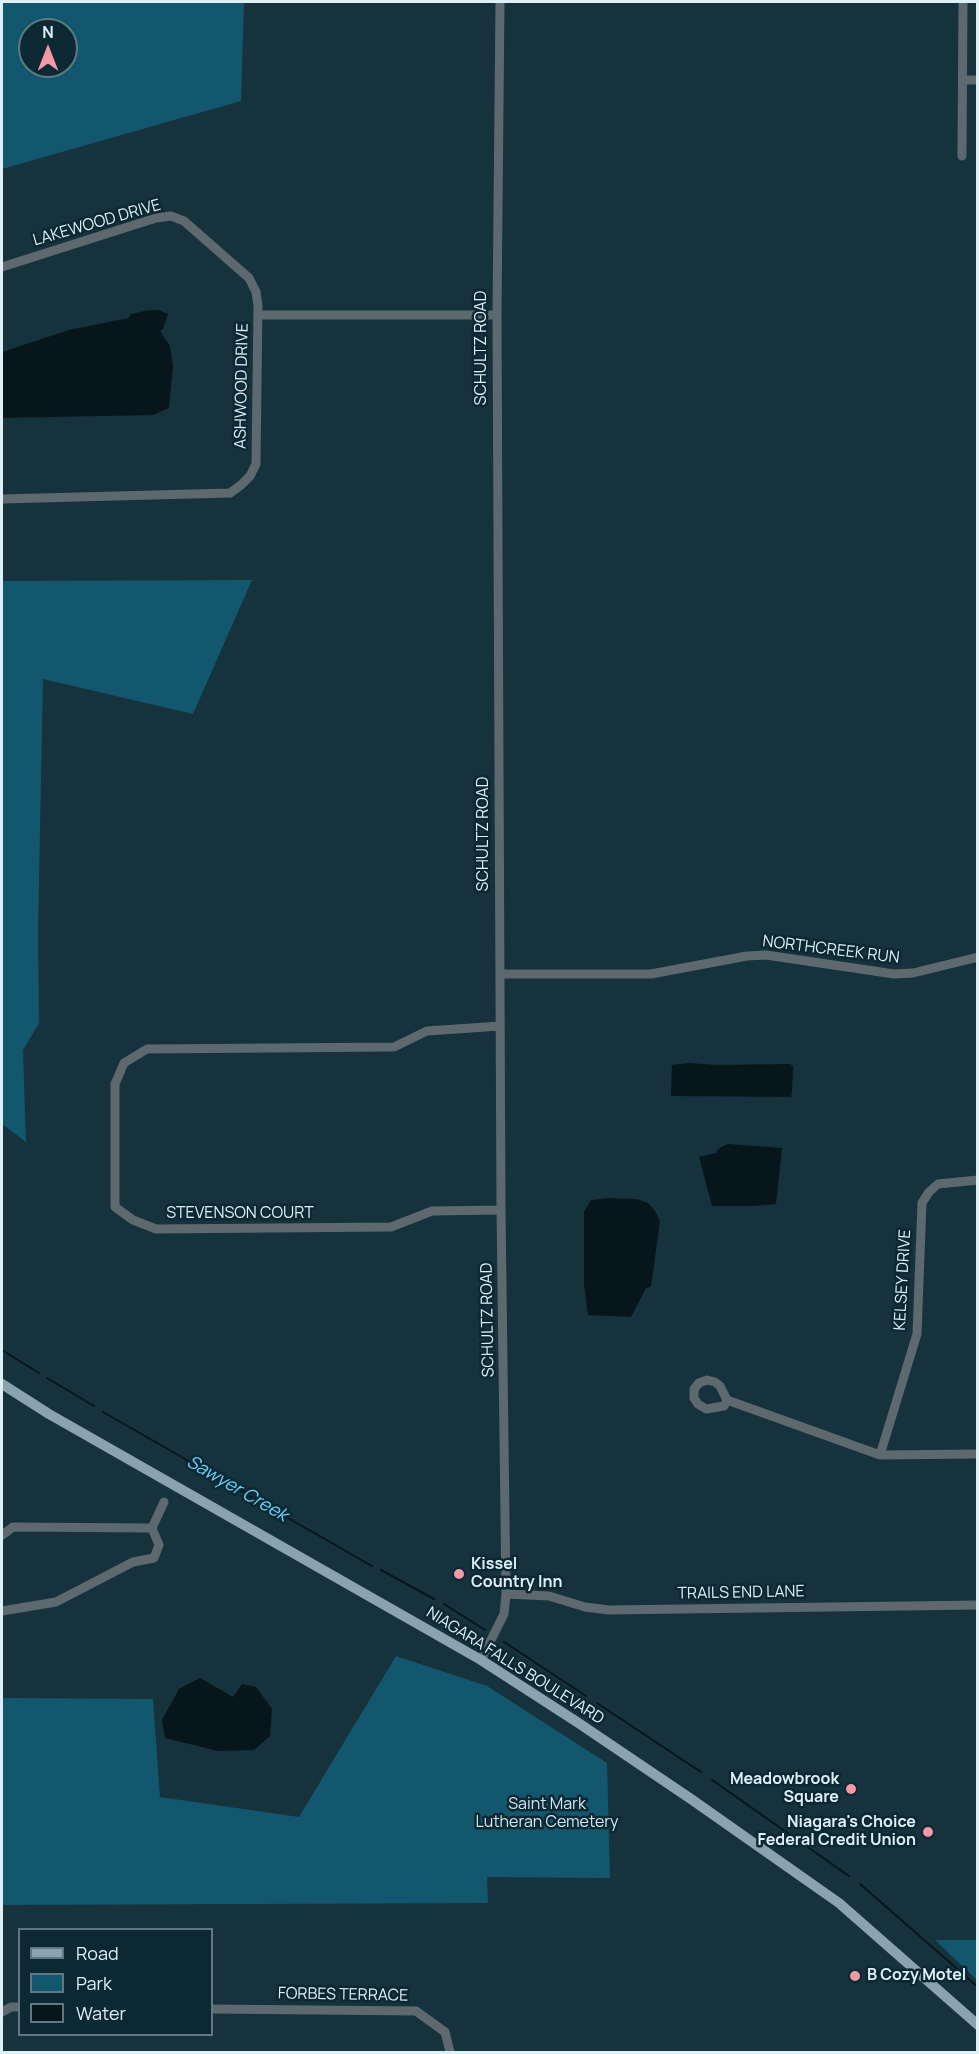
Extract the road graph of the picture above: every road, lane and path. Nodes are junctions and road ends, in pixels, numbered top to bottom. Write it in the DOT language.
graph roads {
  1 [pos="500,2"];
  2 [pos="963,2"];
  3 [pos="964,80"];
  4 [pos="978,80"];
  5 [pos="962,156"];
  6 [pos="2,267"];
  7 [pos="258,315"];
  8 [pos="497,315"];
  9 [pos="2,499"];
  10 [pos="978,957"];
  11 [pos="500,974"];
  12 [pos="500,1026"];
  13 [pos="978,1180"];
  14 [pos="501,1210"];
  15 [pos="2,1384"];
  16 [pos="727,1400"];
  17 [pos="978,1454"];
  18 [pos="880,1455"];
  19 [pos="164,1502"];
  20 [pos="153,1528"];
  21 [pos="2,1535"];
  22 [pos="506,1594"];
  23 [pos="978,1605"];
  24 [pos="2,1611"];
  25 [pos="481,1660"];
  26 [pos="18,2007"];
  27 [pos="213,2009"];
  28 [pos="2,2012"];
  29 [pos="978,2025"];
  30 [pos="450,2052"];
  1 -- 8 [label="street, SCHULTZ ROAD"];
  2 -- 3 [label="street"];
  3 -- 4 [label="street"];
  3 -- 5 [label="street"];
  6 -- 7 [label="street, LAKEWOOD DRIVE"];
  7 -- 8 [label="street, ASHWOOD DRIVE"];
  7 -- 9 [label="street, ASHWOOD DRIVE"];
  8 -- 11 [label="street, SCHULTZ ROAD"];
  10 -- 11 [label="street, NORTHCREEK RUN"];
  11 -- 12 [label="street, SCHULTZ ROAD"];
  12 -- 14 [label="street, SCHULTZ ROAD"];
  12 -- 14 [label="street, STEVENSON COURT"];
  13 -- 18 [label="street, KELSEY DRIVE"];
  14 -- 22 [label="street, SCHULTZ ROAD"];
  15 -- 25 [label="main road, NIAGARA FALLS BOULEVARD"];
  16 -- 18 [label="street"];
  17 -- 18 [label="street"];
  19 -- 20 [label="street"];
  20 -- 21 [label="street"];
  20 -- 24 [label="street"];
  22 -- 23 [label="street, TRAILS END LANE"];
  22 -- 25 [label="street, SCHULTZ ROAD"];
  25 -- 29 [label="main road, NIAGARA FALLS BOULEVARD"];
  26 -- 28 [label="street"];
  27 -- 30 [label="street, FORBES TERRACE"];
}
